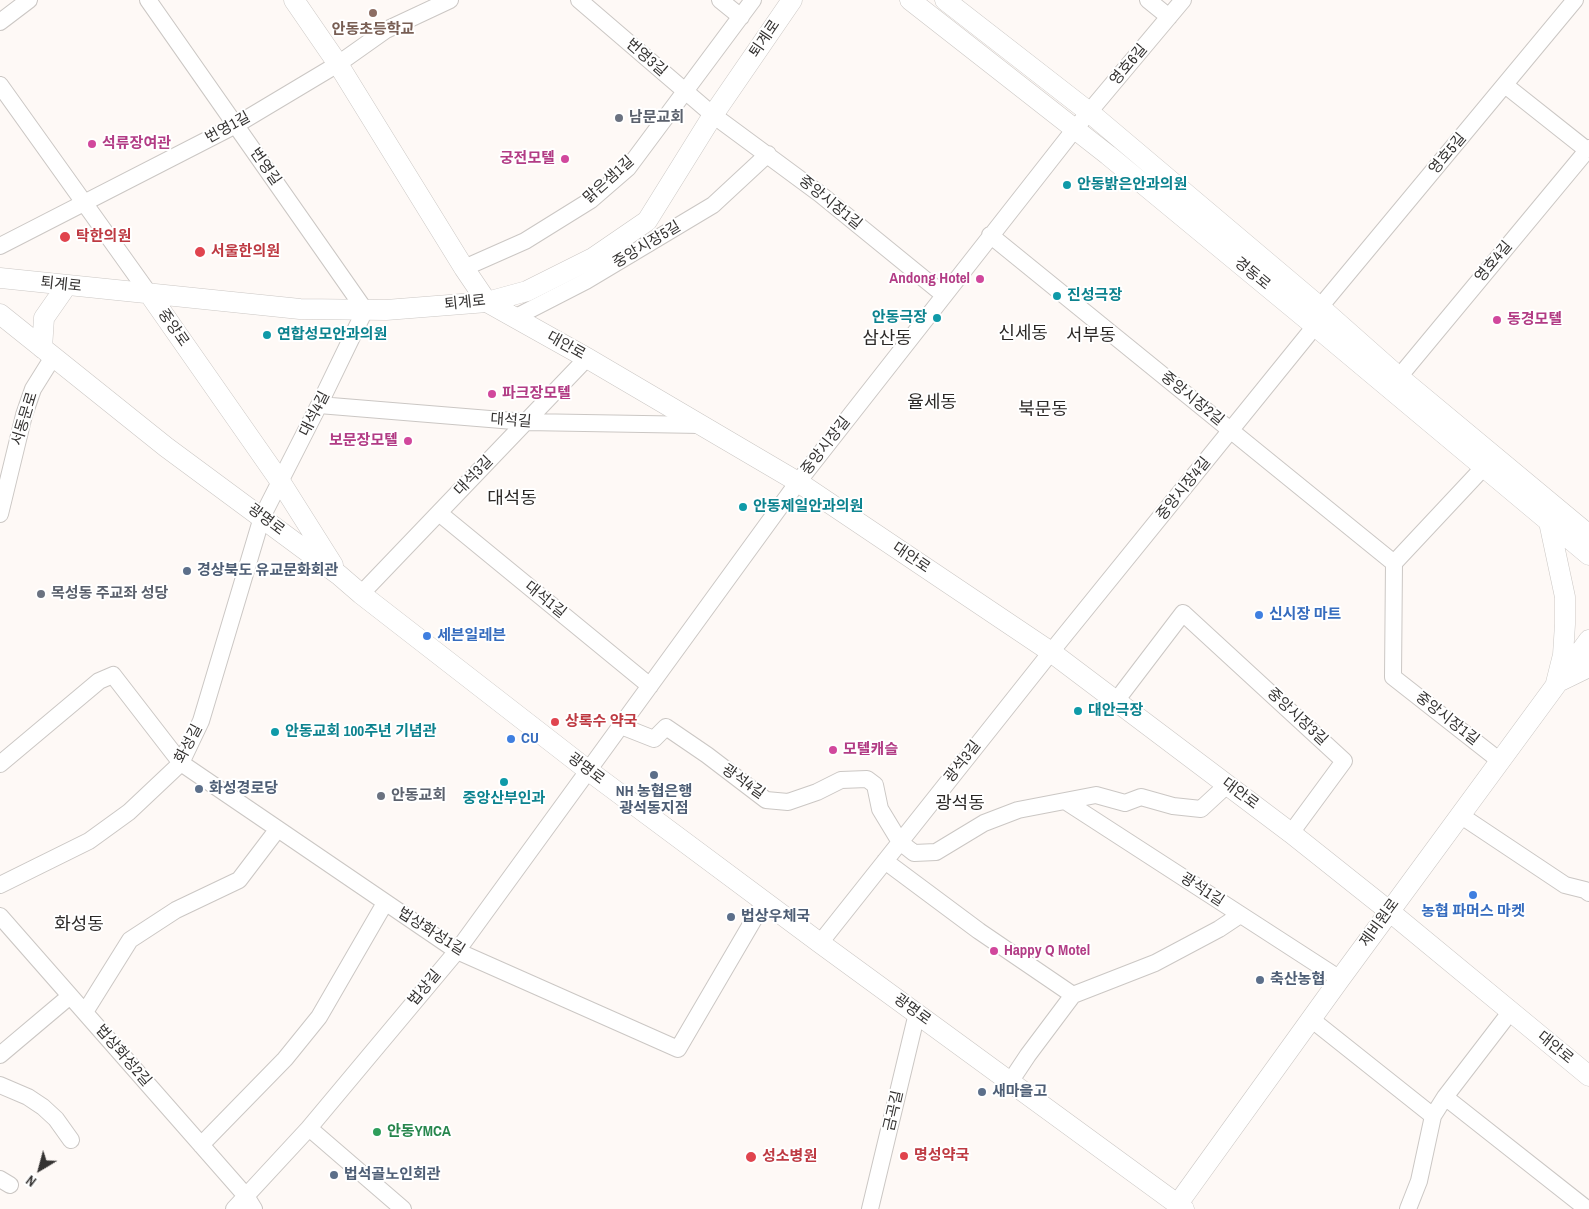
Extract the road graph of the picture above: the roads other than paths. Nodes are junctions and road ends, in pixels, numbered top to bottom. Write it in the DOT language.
graph roads {
  1 [pos="30,0"];
  2 [pos="148,0"];
  3 [pos="294,0"];
  4 [pos="450,0"];
  5 [pos="579,0"];
  6 [pos="720,0"];
  7 [pos="753,0"];
  8 [pos="792,0"];
  9 [pos="910,0"];
  10 [pos="945,0"];
  11 [pos="1148,0"];
  12 [pos="1183,0"];
  13 [pos="1575,0"];
  14 [pos="1584,0"];
  15 [pos="1589,2"];
  16 [pos="741,17"];
  17 [pos="1169,17"];
  18 [pos="0,22"];
  19 [pos="338,64"];
  20 [pos="0,85"];
  21 [pos="1505,85"];
  22 [pos="685,92"];
  23 [pos="1089,112"];
  24 [pos="713,115"];
  25 [pos="236,125"];
  26 [pos="1074,130"];
  27 [pos="1588,149"];
  28 [pos="768,154"];
  29 [pos="85,204"];
  30 [pos="990,235"];
  31 [pos="0,246"];
  32 [pos="464,268"];
  33 [pos="0,278"];
  34 [pos="67,285"];
  35 [pos="150,294"];
  36 [pos="944,295"];
  37 [pos="487,302"];
  38 [pos="365,310"];
  39 [pos="0,314"];
  40 [pos="1318,316"];
  41 [pos="514,318"];
  42 [pos="48,352"];
  43 [pos="587,358"];
  44 [pos="1399,377"];
  45 [pos="319,405"];
  46 [pos="526,422"];
  47 [pos="703,425"];
  48 [pos="1232,431"];
  49 [pos="1483,468"];
  50 [pos="280,482"];
  51 [pos="798,482"];
  52 [pos="439,513"];
  53 [pos="0,514"];
  54 [pos="1553,516"];
  55 [pos="262,517"];
  56 [pos="1589,518"];
  57 [pos="1589,535"];
  58 [pos="1589,555"];
  59 [pos="1394,563"];
  60 [pos="339,575"];
  61 [pos="361,594"];
  62 [pos="1589,640"];
  63 [pos="1051,652"];
  64 [pos="1589,667"];
  65 [pos="1556,683"];
  66 [pos="650,686"];
  67 [pos="1116,701"];
  68 [pos="621,726"];
  69 [pos="1500,761"];
  70 [pos="181,763"];
  71 [pos="0,764"];
  72 [pos="589,771"];
  73 [pos="1227,785"];
  74 [pos="1065,801"];
  75 [pos="1460,816"];
  76 [pos="277,830"];
  77 [pos="1291,833"];
  78 [pos="900,842"];
  79 [pos="885,861"];
  80 [pos="0,885"];
  81 [pos="1588,888"];
  82 [pos="764,902"];
  83 [pos="385,903"];
  84 [pos="1389,911"];
  85 [pos="1240,915"];
  86 [pos="0,916"];
  87 [pos="820,943"];
  88 [pos="457,951"];
  89 [pos="1340,979"];
  90 [pos="1074,995"];
  91 [pos="70,996"];
  92 [pos="1511,1011"];
  93 [pos="85,1012"];
  94 [pos="917,1014"];
  95 [pos="1311,1019"];
  96 [pos="0,1055"];
  97 [pos="1589,1076"];
  98 [pos="1010,1082"];
  99 [pos="0,1086"];
  100 [pos="1445,1096"];
  101 [pos="1433,1116"];
  102 [pos="309,1128"];
  103 [pos="71,1140"];
  104 [pos="201,1145"];
  105 [pos="250,1203"];
  106 [pos="1179,1208"];
  107 [pos="234,1209"];
  108 [pos="403,1209"];
  109 [pos="870,1209"];
  110 [pos="1408,1209"];
  111 [pos="1587,1209"];
  1 -- 18 [label="street"];
  2 -- 25 [label="street, 번영길"];
  3 -- 19 [label="street, 대안로"];
  4 -- 19 [label="street, 번영1길"];
  5 -- 22 [label="street, 번영3길"];
  6 -- 16 [label="street"];
  7 -- 16 [label="street, 맑은샘1길"];
  8 -- 24 [label="street, 퇴계로"];
  9 -- 26 [label="street, 경동로"];
  10 -- 23 [label="street, 경동로"];
  11 -- 17 [label="street"];
  12 -- 17 [label="street, 영호6길"];
  13 -- 21 [label="street, 영호5길"];
  14 -- 15 [label="street"];
  16 -- 22 [label="street, 맑은샘1길"];
  17 -- 23 [label="street, 영호6길"];
  19 -- 25 [label="street, 번영1길"];
  19 -- 32 [label="street, 대안로"];
  20 -- 29 [label="street, 중앙로"];
  21 -- 27 [label="street"];
  21 -- 40 [label="street, 영호5길"];
  22 -- 24 [label="street, 번영3길"];
  22 -- 32 [label="street, 맑은샘1길"];
  23 -- 26 [label="street, 영호6길"];
  23 -- 40 [label="street, 경동로"];
  24 -- 28 [label="street, 중앙시장1길"];
  24 -- 37 [label="street, 퇴계로"];
  25 -- 29 [label="street, 번영1길"];
  25 -- 38 [label="street, 번영길"];
  26 -- 30 [label="street, 중앙시장길"];
  26 -- 40 [label="street, 경동로"];
  27 -- 44 [label="street, 영호4길"];
  28 -- 36 [label="street, 중앙시장1길"];
  28 -- 41 [label="street, 중앙시장5길"];
  29 -- 31 [label="street, 번영1길"];
  29 -- 35 [label="street, 중앙로"];
  30 -- 36 [label="street, 중앙시장길"];
  30 -- 48 [label="street, 중앙시장2길"];
  32 -- 37 [label="street, 대안로"];
  33 -- 34 [label="street, 퇴계로"];
  34 -- 35 [label="street, 퇴계로"];
  34 -- 42 [label="street"];
  35 -- 38 [label="street, 퇴계로"];
  35 -- 50 [label="street, 중앙로"];
  36 -- 51 [label="street, 중앙시장길"];
  37 -- 38 [label="street, 퇴계로"];
  37 -- 41 [label="street, 대안로"];
  38 -- 45 [label="street, 대석4길"];
  39 -- 42 [label="street, 광명로"];
  40 -- 44 [label="street, 경동로"];
  40 -- 48 [label="street, 중앙시장4길"];
  40 -- 49 [label="street, 경동로"];
  41 -- 43 [label="street, 대안로"];
  42 -- 53 [label="street, 서동문로"];
  42 -- 55 [label="street, 광명로"];
  43 -- 46 [label="street, 대석3길"];
  43 -- 47 [label="street, 대안로"];
  44 -- 54 [label="street, 경동로"];
  45 -- 46 [label="street, 대석길"];
  45 -- 50 [label="street, 대석4길"];
  46 -- 47 [label="street, 대석길"];
  46 -- 52 [label="street, 대석3길"];
  47 -- 51 [label="street, 대안로"];
  48 -- 59 [label="street, 중앙시장2길"];
  48 -- 63 [label="street, 중앙시장4길"];
  49 -- 54 [label="street, 경동로"];
  49 -- 59 [label="street"];
  50 -- 55 [label="street, 대석4길"];
  50 -- 60 [label="street, 중앙로"];
  51 -- 63 [label="street, 대안로"];
  51 -- 66 [label="street, 중앙시장길"];
  52 -- 61 [label="street, 대석3길"];
  52 -- 66 [label="street, 대석1길"];
  54 -- 56 [label="street"];
  54 -- 57 [label="street, 경동로"];
  54 -- 58 [label="street, 경동로"];
  54 -- 65 [label="street"];
  55 -- 60 [label="street, 광명로"];
  55 -- 70 [label="street, 화성길"];
  59 -- 69 [label="street, 중앙시장1길"];
  60 -- 61 [label="street, 광명로"];
  61 -- 72 [label="street, 광명로"];
  62 -- 65 [label="street, 제비원로"];
  63 -- 67 [label="street, 대안로"];
  63 -- 78 [label="street, 광석3길"];
  64 -- 65 [label="street"];
  65 -- 69 [label="street, 제비원로"];
  66 -- 68 [label="street, 중앙시장길"];
  67 -- 73 [label="street, 대안로"];
  67 -- 77 [label="street, 중앙시장3길"];
  68 -- 72 [label="street, 중앙시장길"];
  68 -- 78 [label="street, 광석4길"];
  69 -- 75 [label="street, 제비원로"];
  70 -- 71 [label="street, 법상화성1길"];
  70 -- 76 [label="street, 법상화성1길"];
  70 -- 80 [label="street, 화성길"];
  72 -- 82 [label="street, 광명로"];
  72 -- 88 [label="street, 법상길"];
  73 -- 74 [label="street"];
  73 -- 77 [label="street, 대안로"];
  74 -- 78 [label="street"];
  74 -- 85 [label="street, 광석1길"];
  75 -- 81 [label="street"];
  75 -- 84 [label="street, 제비원로"];
  76 -- 83 [label="street, 법상화성1길"];
  76 -- 93 [label="street"];
  77 -- 84 [label="street, 대안로"];
  78 -- 79 [label="street, 광석3길"];
  79 -- 87 [label="street, 광석3길"];
  79 -- 90 [label="street"];
  82 -- 87 [label="street, 광명로"];
  82 -- 88 [label="street, 법상화성1길"];
  83 -- 88 [label="street, 법상화성1길"];
  83 -- 104 [label="street"];
  84 -- 89 [label="street, 제비원로"];
  84 -- 92 [label="street, 대안로"];
  85 -- 89 [label="street, 광석1길"];
  85 -- 90 [label="street"];
  86 -- 91 [label="street, 법상화성2길"];
  87 -- 94 [label="street, 광명로"];
  88 -- 102 [label="street, 법상길"];
  89 -- 95 [label="street, 제비원로"];
  90 -- 98 [label="street"];
  91 -- 93 [label="street, 법상화성2길"];
  91 -- 96 [label="street"];
  92 -- 97 [label="street, 대안로"];
  92 -- 100 [label="street"];
  93 -- 104 [label="street, 법상화성2길"];
  94 -- 98 [label="street, 광명로"];
  94 -- 109 [label="street, 금곡길"];
  95 -- 101 [label="street"];
  95 -- 106 [label="street, 제비원로"];
  98 -- 106 [label="street, 광명로"];
  99 -- 103 [label="street"];
  100 -- 101 [label="street"];
  100 -- 111 [label="street"];
  101 -- 110 [label="street"];
  102 -- 105 [label="street, 법상길"];
  102 -- 108 [label="street"];
  104 -- 105 [label="street, 법상화성2길"];
  105 -- 107 [label="street, 법상길"];
}
